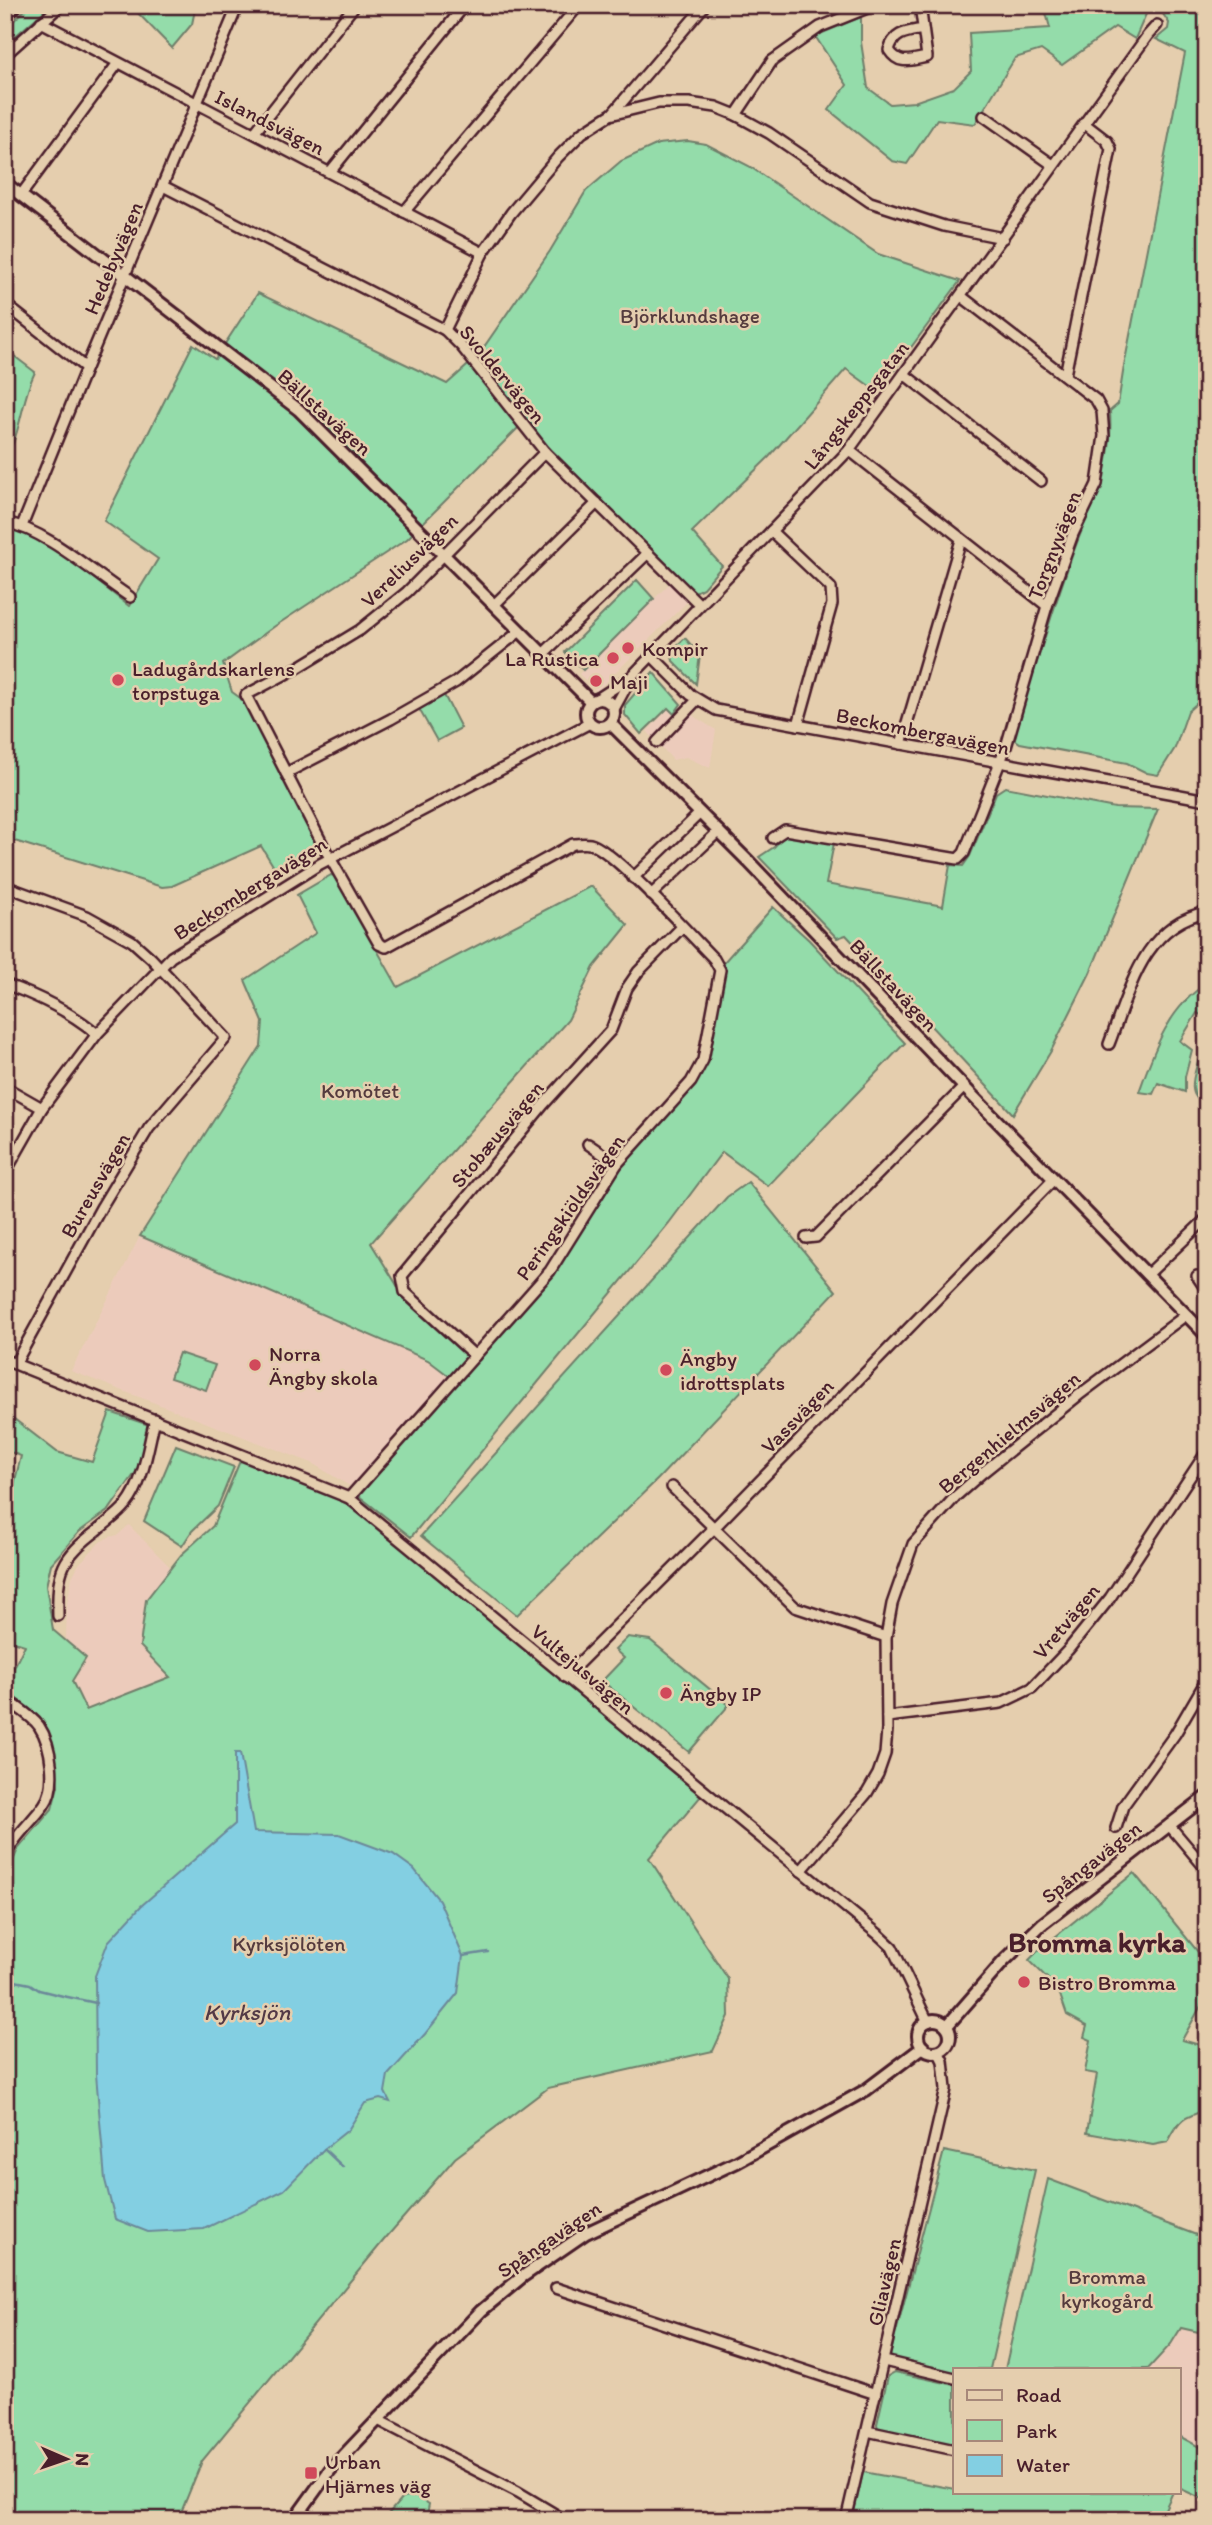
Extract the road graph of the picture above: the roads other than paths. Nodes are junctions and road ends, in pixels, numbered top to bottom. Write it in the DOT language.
graph roads {
  1 [pos="15,5"];
  2 [pos="61,5"];
  3 [pos="238,5"];
  4 [pos="355,5"];
  5 [pos="465,5"];
  6 [pos="579,5"];
  7 [pos="705,5"];
  8 [pos="875,5"];
  9 [pos="920,5"];
  10 [pos="5,15"];
  11 [pos="41,23"];
  12 [pos="1157,25"];
  13 [pos="923,29"];
  14 [pos="5,55"];
  15 [pos="118,63"];
  16 [pos="197,104"];
  17 [pos="610,115"];
  18 [pos="736,115"];
  19 [pos="984,116"];
  20 [pos="1085,124"];
  21 [pos="255,132"];
  22 [pos="1053,165"];
  23 [pos="330,172"];
  24 [pos="5,183"];
  25 [pos="163,186"];
  26 [pos="21,195"];
  27 [pos="404,212"];
  28 [pos="1003,238"];
  29 [pos="483,253"];
  30 [pos="124,276"];
  31 [pos="961,296"];
  32 [pos="5,304"];
  33 [pos="445,330"];
  34 [pos="86,368"];
  35 [pos="904,374"];
  36 [pos="1065,375"];
  37 [pos="849,450"];
  38 [pos="545,452"];
  39 [pos="1041,481"];
  40 [pos="597,503"];
  41 [pos="5,522"];
  42 [pos="22,526"];
  43 [pos="771,531"];
  44 [pos="961,540"];
  45 [pos="443,553"];
  46 [pos="647,554"];
  47 [pos="130,597"];
  48 [pos="699,604"];
  49 [pos="494,605"];
  50 [pos="1047,606"];
  51 [pos="520,631"];
  52 [pos="543,654"];
  53 [pos="651,656"];
  54 [pos="632,676"];
  55 [pos="697,700"];
  56 [pos="594,701"];
  57 [pos="614,709"];
  58 [pos="590,723"];
  59 [pos="610,723"];
  60 [pos="798,725"];
  61 [pos="657,742"];
  62 [pos="901,744"];
  63 [pos="1001,763"];
  64 [pos="286,772"];
  65 [pos="1207,800"];
  66 [pos="700,813"];
  67 [pos="719,831"];
  68 [pos="773,838"];
  69 [pos="330,859"];
  70 [pos="633,878"];
  71 [pos="5,886"];
  72 [pos="1207,894"];
  73 [pos="651,895"];
  74 [pos="1205,912"];
  75 [pos="682,927"];
  76 [pos="160,968"];
  77 [pos="5,984"];
  78 [pos="97,1034"];
  79 [pos="1109,1044"];
  80 [pos="5,1087"];
  81 [pos="964,1087"];
  82 [pos="42,1108"];
  83 [pos="588,1144"];
  84 [pos="617,1164"];
  85 [pos="5,1173"];
  86 [pos="1054,1179"];
  87 [pos="1207,1218"];
  88 [pos="806,1238"];
  89 [pos="1147,1275"];
  90 [pos="1197,1276"];
  91 [pos="1207,1292"];
  92 [pos="1186,1315"];
  93 [pos="1207,1336"];
  94 [pos="475,1356"];
  95 [pos="5,1360"];
  96 [pos="15,1364"];
  97 [pos="155,1419"];
  98 [pos="1207,1451"];
  99 [pos="672,1487"];
  100 [pos="349,1498"];
  101 [pos="715,1527"];
  102 [pos="58,1616"];
  103 [pos="886,1637"];
  104 [pos="565,1677"];
  105 [pos="1207,1679"];
  106 [pos="5,1698"];
  107 [pos="887,1717"];
  108 [pos="1207,1796"];
  109 [pos="1170,1825"];
  110 [pos="1115,1828"];
  111 [pos="5,1857"];
  112 [pos="1207,1870"];
  113 [pos="801,1871"];
  114 [pos="928,2022"];
  115 [pos="947,2026"];
  116 [pos="923,2047"];
  117 [pos="938,2051"];
  118 [pos="556,2288"];
  119 [pos="884,2361"];
  120 [pos="953,2378"];
  121 [pos="876,2394"];
  122 [pos="378,2420"];
  123 [pos="867,2431"];
  124 [pos="953,2450"];
  125 [pos="294,2520"];
  126 [pos="565,2520"];
  127 [pos="845,2520"];
  1 -- 10 [label="main road"];
  2 -- 11 [label="street"];
  3 -- 16 [label="street, Hedebyvägen"];
  4 -- 21 [label="street"];
  5 -- 23 [label="street"];
  6 -- 27 [label="street"];
  7 -- 17 [label="street"];
  8 -- 18 [label="street"];
  9 -- 13 [label="street"];
  11 -- 14 [label="street"];
  11 -- 15 [label="street, Islandsvägen"];
  12 -- 20 [label="street, Långskeppsgatan"];
  13 -- 13 [label="street"];
  15 -- 16 [label="street, Islandsvägen"];
  15 -- 26 [label="street"];
  16 -- 21 [label="street, Islandsvägen"];
  16 -- 25 [label="street, Hedebyvägen"];
  17 -- 18 [label="street"];
  17 -- 29 [label="street"];
  18 -- 28 [label="street"];
  19 -- 22 [label="street"];
  20 -- 22 [label="street, Långskeppsgatan"];
  20 -- 36 [label="street"];
  21 -- 23 [label="street, Islandsvägen"];
  22 -- 28 [label="street, Långskeppsgatan"];
  23 -- 27 [label="street, Islandsvägen"];
  24 -- 26 [label="street, Bällstavägen"];
  25 -- 30 [label="street, Hedebyvägen"];
  25 -- 33 [label="street, Svoldervägen"];
  26 -- 30 [label="street, Bällstavägen"];
  27 -- 29 [label="street, Islandsvägen"];
  28 -- 31 [label="street, Långskeppsgatan"];
  29 -- 33 [label="street"];
  30 -- 34 [label="street, Hedebyvägen"];
  30 -- 45 [label="street, Bällstavägen"];
  31 -- 35 [label="street, Långskeppsgatan"];
  31 -- 36 [label="street, Torgnyvägen"];
  32 -- 34 [label="street"];
  33 -- 38 [label="street, Svoldervägen"];
  34 -- 42 [label="street, Hedebyvägen"];
  35 -- 37 [label="street, Långskeppsgatan"];
  35 -- 39 [label="street"];
  36 -- 50 [label="street, Torgnyvägen"];
  37 -- 43 [label="street, Långskeppsgatan"];
  37 -- 44 [label="street"];
  38 -- 40 [label="street, Svoldervägen"];
  38 -- 45 [label="street, Vereliusvägen"];
  40 -- 46 [label="street, Svoldervägen"];
  40 -- 49 [label="street"];
  41 -- 42 [label="street"];
  42 -- 47 [label="street"];
  43 -- 48 [label="street, Långskeppsgatan"];
  43 -- 60 [label="street"];
  44 -- 50 [label="street"];
  44 -- 62 [label="street"];
  45 -- 49 [label="street, Bällstavägen"];
  45 -- 64 [label="street, Vereliusvägen"];
  46 -- 48 [label="street, Svoldervägen"];
  46 -- 52 [label="street"];
  48 -- 53 [label="street, Långskeppsgatan"];
  49 -- 51 [label="street, Bällstavägen"];
  50 -- 63 [label="street, Torgnyvägen"];
  51 -- 52 [label="street, Bällstavägen"];
  51 -- 64 [label="street"];
  52 -- 56 [label="street, Bällstavägen"];
  53 -- 54 [label="street, Långskeppsgatan"];
  53 -- 55 [label="street, Beckombergavägen"];
  54 -- 56 [label="street, Långskeppsgatan"];
  54 -- 57 [label="street, Långskeppsgatan"];
  55 -- 60 [label="street, Beckombergavägen"];
  55 -- 61 [label="street"];
  56 -- 57 [label="street, Bällstavägen"];
  56 -- 58 [label="street"];
  57 -- 59 [label="street"];
  58 -- 59 [label="street"];
  58 -- 69 [label="street, Beckombergavägen"];
  59 -- 66 [label="street, Bällstavägen"];
  60 -- 62 [label="street, Beckombergavägen"];
  62 -- 63 [label="street, Beckombergavägen"];
  63 -- 65 [label="street, Beckombergavägen"];
  63 -- 68 [label="street, Torgnyvägen"];
  64 -- 69 [label="street"];
  66 -- 67 [label="street, Bällstavägen"];
  66 -- 70 [label="street"];
  67 -- 73 [label="street"];
  67 -- 81 [label="street, Bällstavägen"];
  69 -- 70 [label="street, Peringskiöldsvägen"];
  69 -- 76 [label="street, Beckombergavägen"];
  70 -- 73 [label="street, Peringskiöldsvägen"];
  71 -- 76 [label="street"];
  72 -- 74 [label="street"];
  73 -- 75 [label="street, Peringskiöldsvägen"];
  74 -- 79 [label="street"];
  75 -- 84 [label="street, Peringskiöldsvägen"];
  75 -- 94 [label="street, Stobæusvägen"];
  76 -- 78 [label="street, Beckombergavägen"];
  76 -- 96 [label="street, Bureusvägen"];
  77 -- 78 [label="street"];
  78 -- 82 [label="street, Beckombergavägen"];
  80 -- 82 [label="street"];
  81 -- 86 [label="street, Bällstavägen"];
  81 -- 88 [label="street"];
  82 -- 85 [label="street, Beckombergavägen"];
  83 -- 84 [label="street"];
  84 -- 94 [label="street, Peringskiöldsvägen"];
  86 -- 89 [label="street, Bällstavägen"];
  86 -- 101 [label="street, Vassvägen"];
  87 -- 89 [label="street"];
  89 -- 92 [label="street, Bällstavägen"];
  90 -- 91 [label="street"];
  92 -- 93 [label="street, Bällstavägen"];
  92 -- 103 [label="street, Bergenhielmsvägen"];
  94 -- 100 [label="street, Peringskiöldsvägen"];
  95 -- 96 [label="street, Vultejusvägen"];
  96 -- 97 [label="street, Vultejusvägen"];
  97 -- 100 [label="street, Vultejusvägen"];
  97 -- 102 [label="street"];
  98 -- 107 [label="street, Vretvägen"];
  99 -- 101 [label="street"];
  100 -- 104 [label="street, Vultejusvägen"];
  101 -- 103 [label="street"];
  101 -- 104 [label="street, Vassvägen"];
  103 -- 107 [label="street, Bergenhielmsvägen"];
  104 -- 113 [label="street, Vultejusvägen"];
  105 -- 110 [label="street"];
  106 -- 111 [label="street"];
  107 -- 113 [label="street, Bergenhielmsvägen"];
  108 -- 109 [label="street, Spångavägen"];
  109 -- 112 [label="street"];
  109 -- 115 [label="street, Spångavägen"];
  113 -- 114 [label="street, Vultejusvägen"];
  114 -- 115 [label="street"];
  114 -- 116 [label="street"];
  115 -- 117 [label="street"];
  116 -- 117 [label="street"];
  116 -- 122 [label="street, Spångavägen"];
  117 -- 119 [label="street, Gliavägen"];
  118 -- 121 [label="street"];
  119 -- 120 [label="street"];
  119 -- 121 [label="street, Gliavägen"];
  121 -- 123 [label="street, Gliavägen"];
  122 -- 125 [label="street, Spångavägen"];
  122 -- 126 [label="street"];
  123 -- 124 [label="street"];
  123 -- 127 [label="street, Gliavägen"];
}
